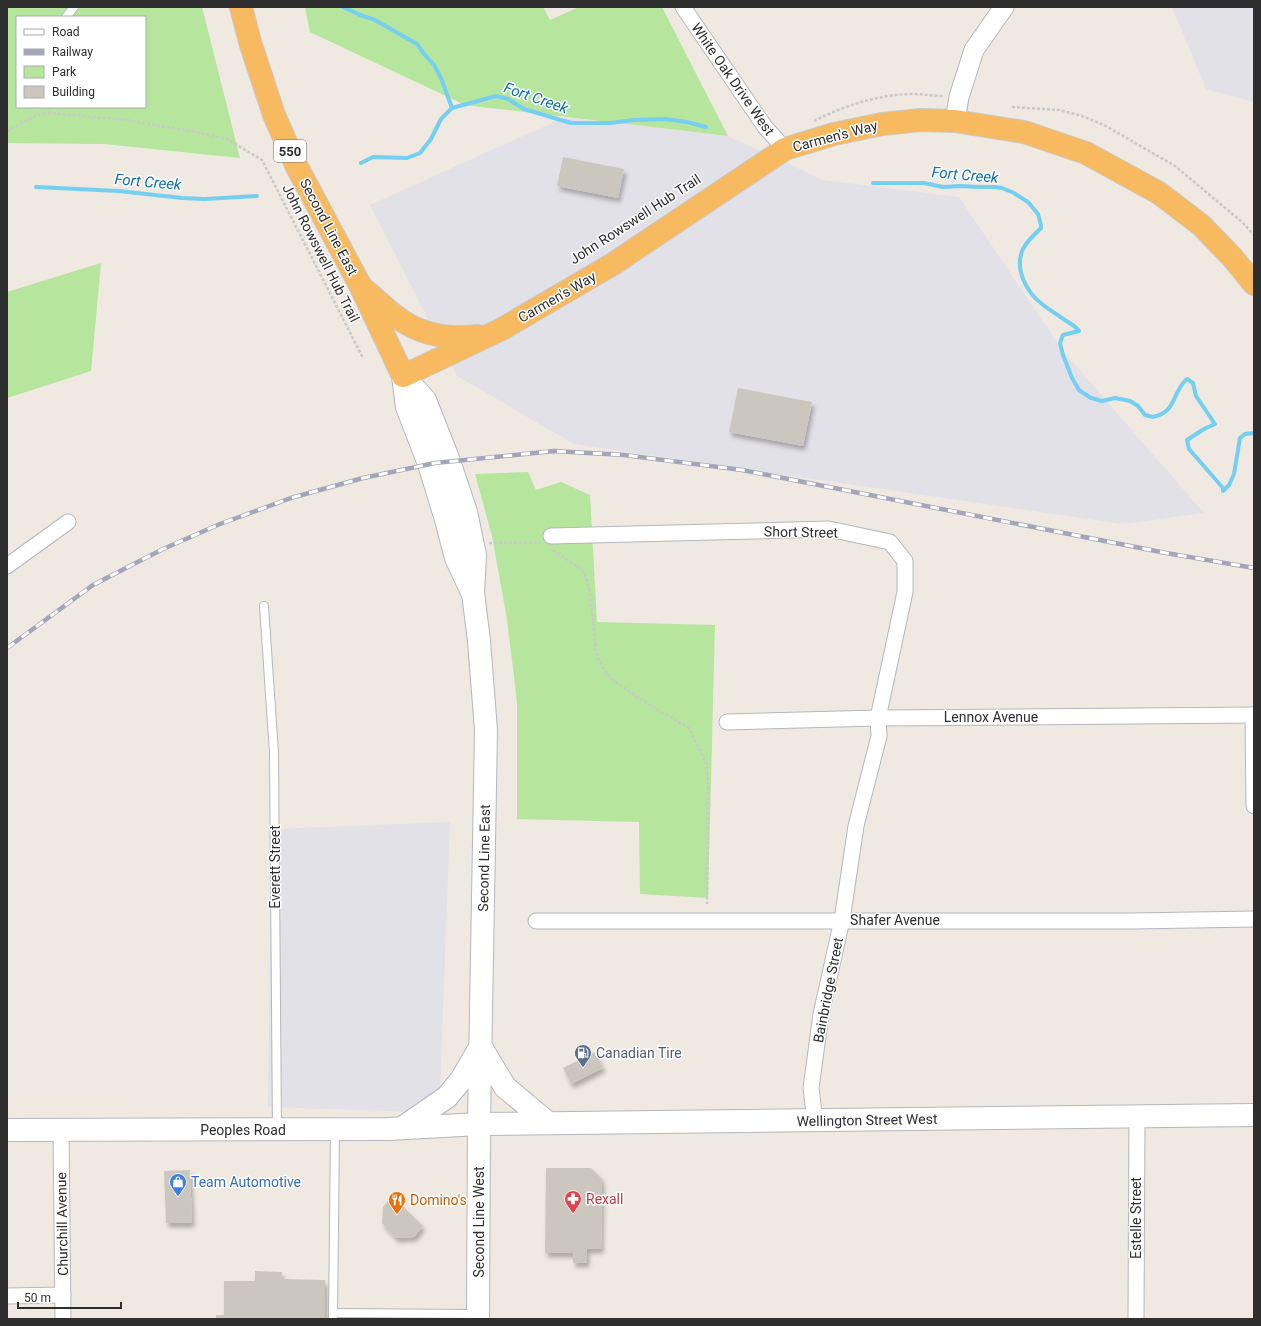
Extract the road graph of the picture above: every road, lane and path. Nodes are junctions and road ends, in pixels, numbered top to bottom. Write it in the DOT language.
graph roads {
  1 [pos="74,7"];
  2 [pos="241,7"];
  3 [pos="683,7"];
  4 [pos="1004,7"];
  5 [pos="67,16"];
  6 [pos="959,97"];
  7 [pos="1012,107"];
  8 [pos="48,108"];
  9 [pos="50,113"];
  10 [pos="955,121"];
  11 [pos="807,124"];
  12 [pos="7,131"];
  13 [pos="785,149"];
  14 [pos="1254,235"];
  15 [pos="1254,284"];
  16 [pos="360,285"];
  17 [pos="489,335"];
  18 [pos="363,358"];
  19 [pos="403,376"];
  20 [pos="68,522"];
  21 [pos="546,541"];
  22 [pos="484,543"];
  23 [pos="7,566"];
  24 [pos="264,606"];
  25 [pos="1253,715"];
  26 [pos="878,718"];
  27 [pos="727,722"];
  28 [pos="1254,806"];
  29 [pos="706,904"];
  30 [pos="1254,919"];
  31 [pos="842,920"];
  32 [pos="536,921"];
  33 [pos="480,1047"];
  34 [pos="1254,1115"];
  35 [pos="1137,1116"];
  36 [pos="815,1121"];
  37 [pos="548,1123"];
  38 [pos="479,1124"];
  39 [pos="402,1128"];
  40 [pos="61,1129"];
  41 [pos="335,1129"];
  42 [pos="7,1130"];
  43 [pos="277,1130"];
  44 [pos="63,1295"];
  45 [pos="7,1296"];
  46 [pos="333,1316"];
  47 [pos="478,1316"];
  48 [pos="62,1319"];
  49 [pos="1136,1319"];
  1 -- 5 [label="lane"];
  2 -- 16 [label="highway, Second Line East / 550"];
  3 -- 13 [label="street, White Oak Drive West"];
  4 -- 6 [label="street"];
  6 -- 10 [label="street"];
  6 -- 11 [label="path"];
  7 -- 14 [label="path"];
  8 -- 9 [label="path"];
  9 -- 12 [label="path, John Rowswell Hub Trail"];
  9 -- 18 [label="path, John Rowswell Hub Trail"];
  10 -- 13 [label="highway, Carmen's Way"];
  10 -- 15 [label="highway, Carmen's Way"];
  13 -- 17 [label="highway, Carmen's Way"];
  16 -- 17 [label="highway"];
  16 -- 19 [label="highway, Second Line East / 550"];
  17 -- 19 [label="highway, Carmen's Way"];
  19 -- 33 [label="main road, Second Line East / 550"];
  20 -- 23 [label="street"];
  21 -- 22 [label="path"];
  21 -- 26 [label="street, Short Street"];
  21 -- 29 [label="path"];
  24 -- 43 [label="lane, Everett Street"];
  25 -- 26 [label="street, Lennox Avenue"];
  25 -- 28 [label="street"];
  26 -- 27 [label="street, Lennox Avenue"];
  26 -- 31 [label="street, Bainbridge Street"];
  30 -- 31 [label="street, Shafer Avenue"];
  31 -- 32 [label="street, Shafer Avenue"];
  31 -- 36 [label="street, Bainbridge Street"];
  33 -- 37 [label="main road"];
  33 -- 38 [label="main road, Second Line East / 550"];
  33 -- 39 [label="main road"];
  34 -- 35 [label="main road, Wellington Street West"];
  35 -- 36 [label="main road, Wellington Street West"];
  35 -- 49 [label="street, Estelle Street"];
  36 -- 37 [label="main road, Wellington Street West"];
  37 -- 38 [label="main road, Wellington Street West"];
  38 -- 39 [label="main road, Peoples Road"];
  38 -- 47 [label="main road, Second Line West / 550"];
  39 -- 41 [label="main road, Peoples Road"];
  40 -- 42 [label="main road, Peoples Road"];
  40 -- 43 [label="main road, Peoples Road"];
  40 -- 44 [label="street, Churchill Avenue"];
  41 -- 43 [label="main road, Peoples Road"];
  41 -- 46 [label="lane"];
  44 -- 45 [label="street"];
  44 -- 48 [label="street, Churchill Avenue"];
  46 -- 47 [label="lane"];
}
